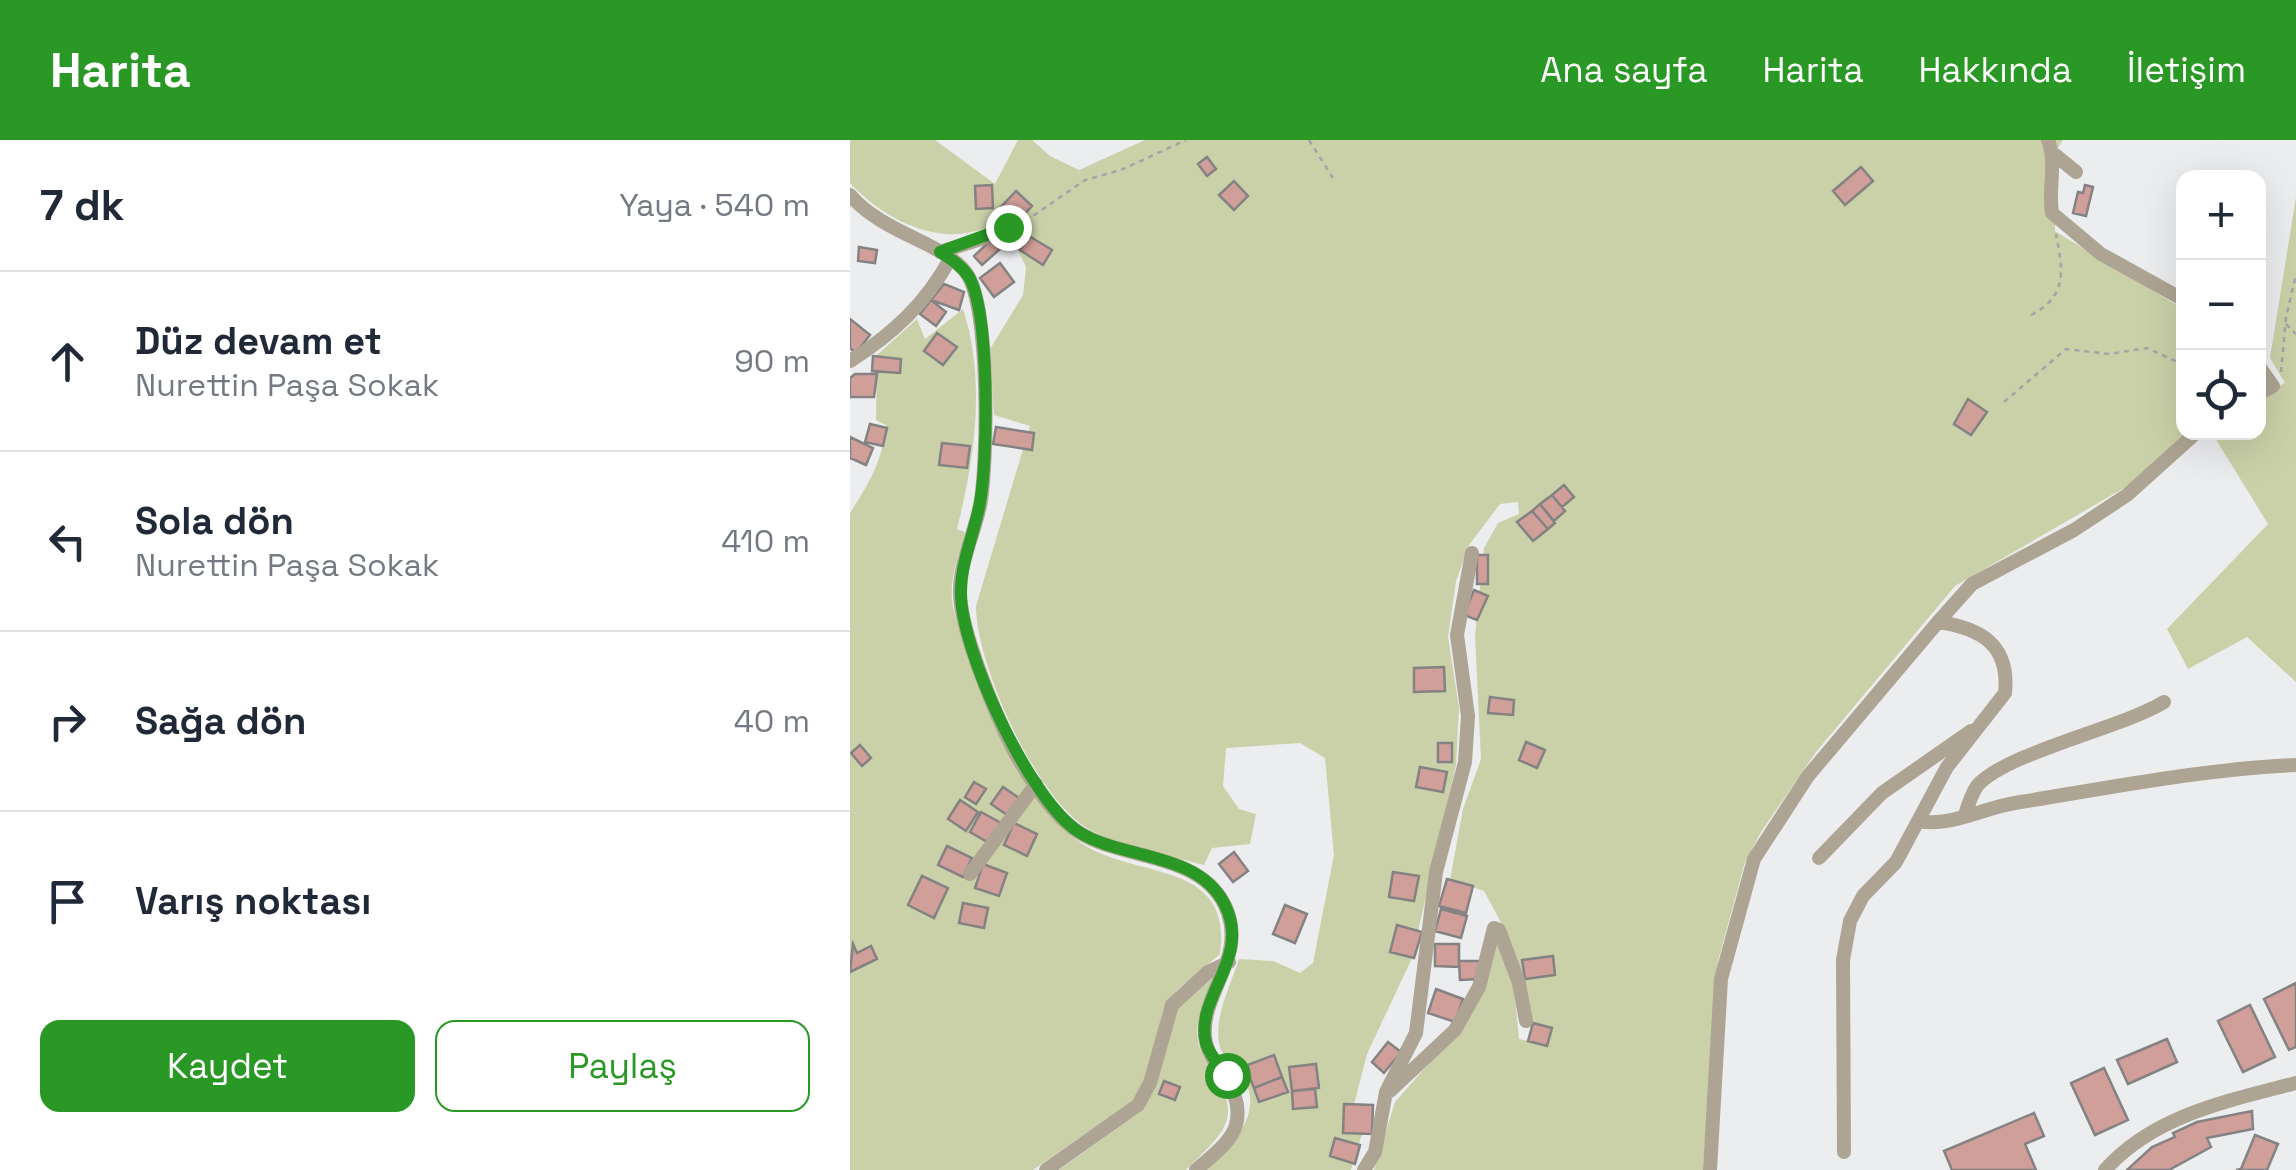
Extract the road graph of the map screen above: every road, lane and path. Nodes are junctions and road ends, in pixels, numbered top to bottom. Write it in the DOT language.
graph roads {
  1 [pos="1186,140"];
  2 [pos="1309,140"];
  3 [pos="2051,147"];
  4 [pos="2076,172"];
  5 [pos="1333,178"];
  6 [pos="850,194"];
  7 [pos="2052,213"];
  8 [pos="986,236"];
  9 [pos="945,256"];
  10 [pos="2296,275"];
  11 [pos="2176,296"];
  12 [pos="2030,315"];
  13 [pos="2286,322"];
  14 [pos="2296,334"];
  15 [pos="850,361"];
  16 [pos="2176,361"];
  17 [pos="2266,376"];
  18 [pos="2273,386"];
  19 [pos="2266,390"];
  20 [pos="2004,402"];
  21 [pos="2188,440"];
  22 [pos="1472,553"];
  23 [pos="1938,622"];
  24 [pos="2164,702"];
  25 [pos="1982,724"];
  26 [pos="2296,765"];
  27 [pos="1036,784"];
  28 [pos="1965,815"];
  29 [pos="1919,821"];
  30 [pos="1818,858"];
  31 [pos="970,874"];
  32 [pos="1229,962"];
  33 [pos="1526,1021"];
  34 [pos="2296,1083"];
  35 [pos="1386,1095"];
  36 [pos="1844,1152"];
  37 [pos="1046,1170"];
  38 [pos="1196,1170"];
  39 [pos="1364,1170"];
  40 [pos="1710,1170"];
  41 [pos="2106,1170"];
  1 -- 8 [label="path"];
  2 -- 5 [label="path"];
  3 -- 4 [label="street"];
  3 -- 7 [label="street"];
  6 -- 9 [label="street"];
  7 -- 11 [label="street"];
  7 -- 12 [label="path"];
  8 -- 9 [label="street"];
  9 -- 15 [label="street"];
  9 -- 27 [label="street"];
  10 -- 13 [label="path"];
  13 -- 14 [label="path"];
  13 -- 18 [label="path"];
  16 -- 20 [label="path"];
  17 -- 18 [label="street"];
  18 -- 19 [label="street"];
  21 -- 23 [label="street"];
  22 -- 35 [label="street"];
  23 -- 25 [label="street"];
  23 -- 40 [label="street"];
  24 -- 28 [label="street"];
  25 -- 29 [label="street"];
  25 -- 30 [label="street"];
  26 -- 28 [label="street"];
  27 -- 31 [label="street"];
  27 -- 32 [label="street"];
  28 -- 29 [label="street"];
  29 -- 36 [label="street"];
  32 -- 37 [label="street"];
  32 -- 38 [label="street"];
  33 -- 35 [label="street"];
  34 -- 41 [label="street"];
  35 -- 39 [label="street"];
}
